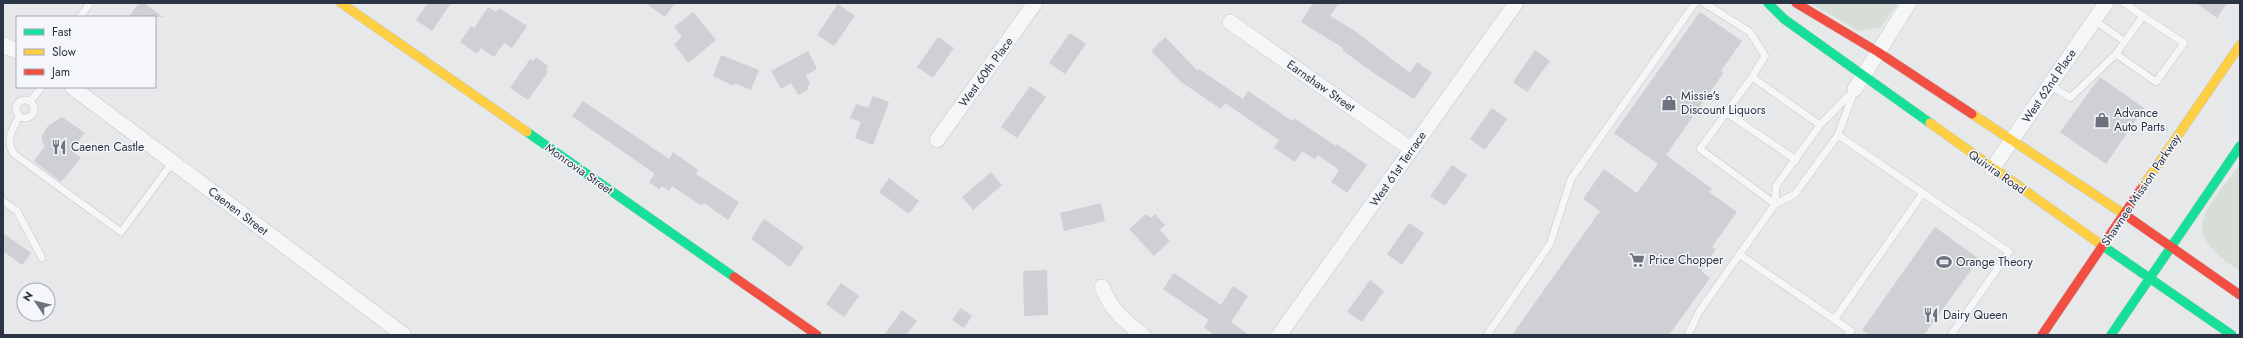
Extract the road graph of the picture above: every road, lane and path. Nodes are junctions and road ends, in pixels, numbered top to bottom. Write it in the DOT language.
graph roads {
  1 [pos="90,3"];
  2 [pos="341,3"];
  3 [pos="1035,3"];
  4 [pos="1516,3"];
  5 [pos="1695,3"];
  6 [pos="1704,3"];
  7 [pos="1768,3"];
  8 [pos="1796,3"];
  9 [pos="1909,3"];
  10 [pos="2106,3"];
  11 [pos="2124,3"];
  12 [pos="81,16"];
  13 [pos="2143,16"];
  14 [pos="2094,20"];
  15 [pos="1230,22"];
  16 [pos="2124,41"];
  17 [pos="3,44"];
  18 [pos="2240,45"];
  19 [pos="16,50"];
  20 [pos="1878,52"];
  21 [pos="2116,54"];
  22 [pos="1866,70"];
  23 [pos="1752,77"];
  24 [pos="2050,85"];
  25 [pos="41,88"];
  26 [pos="73,88"];
  27 [pos="1855,89"];
  28 [pos="31,100"];
  29 [pos="1727,112"];
  30 [pos="20,117"];
  31 [pos="1820,125"];
  32 [pos="1838,135"];
  33 [pos="2013,139"];
  34 [pos="937,140"];
  35 [pos="2240,146"];
  36 [pos="1411,149"];
  37 [pos="1796,160"];
  38 [pos="172,163"];
  39 [pos="1992,169"];
  40 [pos="1923,193"];
  41 [pos="3,201"];
  42 [pos="1775,204"];
  43 [pos="2124,214"];
  44 [pos="2103,246"];
  45 [pos="2170,247"];
  46 [pos="1740,254"];
  47 [pos="42,258"];
  48 [pos="2150,278"];
  49 [pos="1102,287"];
  50 [pos="2240,296"];
  51 [pos="1834,320"];
  52 [pos="1851,334"];
  53 [pos="404,335"];
  54 [pos="817,335"];
  55 [pos="1143,335"];
  56 [pos="1279,335"];
  57 [pos="1487,335"];
  58 [pos="1688,335"];
  59 [pos="1951,335"];
  60 [pos="2042,335"];
  61 [pos="2111,335"];
  62 [pos="2232,335"];
  1 -- 12 [label="lane"];
  2 -- 54 [label="main road, Monrovia Street"];
  3 -- 34 [label="street, West 60th Place"];
  4 -- 36 [label="street, West 61st Terrace"];
  5 -- 57 [label="lane"];
  6 -- 23 [label="lane"];
  7 -- 22 [label="main road, Quivira Road"];
  8 -- 20 [label="main road"];
  9 -- 20 [label="street"];
  10 -- 14 [label="street, West 62nd Place"];
  11 -- 13 [label="lane"];
  13 -- 16 [label="lane"];
  13 -- 21 [label="lane"];
  14 -- 16 [label="lane"];
  14 -- 24 [label="street, West 62nd Place"];
  15 -- 36 [label="street, Earnshaw Street"];
  16 -- 21 [label="lane"];
  17 -- 19 [label="street"];
  18 -- 43 [label="main road, Shawnee Mission Parkway"];
  20 -- 22 [label="street"];
  20 -- 33 [label="main road"];
  21 -- 24 [label="lane"];
  22 -- 27 [label="street"];
  22 -- 39 [label="main road, Quivira Road"];
  23 -- 29 [label="lane"];
  23 -- 31 [label="lane"];
  24 -- 33 [label="street, West 62nd Place"];
  25 -- 28 [label="lane"];
  26 -- 38 [label="street, Caenen Street"];
  27 -- 31 [label="lane"];
  27 -- 32 [label="lane"];
  28 -- 30 [label="lane"];
  28 -- 30 [label="lane"];
  29 -- 37 [label="lane"];
  29 -- 42 [label="lane"];
  30 -- 38 [label="lane"];
  31 -- 37 [label="lane"];
  32 -- 40 [label="lane"];
  32 -- 42 [label="lane"];
  33 -- 39 [label="street, West 62nd Place"];
  33 -- 43 [label="main road"];
  35 -- 45 [label="main road"];
  36 -- 56 [label="street, West 61st Terrace"];
  37 -- 42 [label="lane"];
  38 -- 53 [label="street, Caenen Street"];
  39 -- 44 [label="main road, Quivira Road"];
  40 -- 51 [label="lane"];
  40 -- 59 [label="lane"];
  41 -- 47 [label="lane"];
  42 -- 46 [label="lane"];
  43 -- 44 [label="main road, Shawnee Mission Parkway"];
  43 -- 45 [label="main road"];
  44 -- 48 [label="main road, Quivira Road"];
  44 -- 60 [label="main road, Shawnee Mission Parkway"];
  45 -- 48 [label="main road"];
  45 -- 50 [label="main road"];
  46 -- 51 [label="lane"];
  46 -- 58 [label="lane"];
  48 -- 61 [label="main road"];
  48 -- 62 [label="main road, Quivira Road"];
  49 -- 55 [label="street"];
  51 -- 52 [label="lane"];
}
